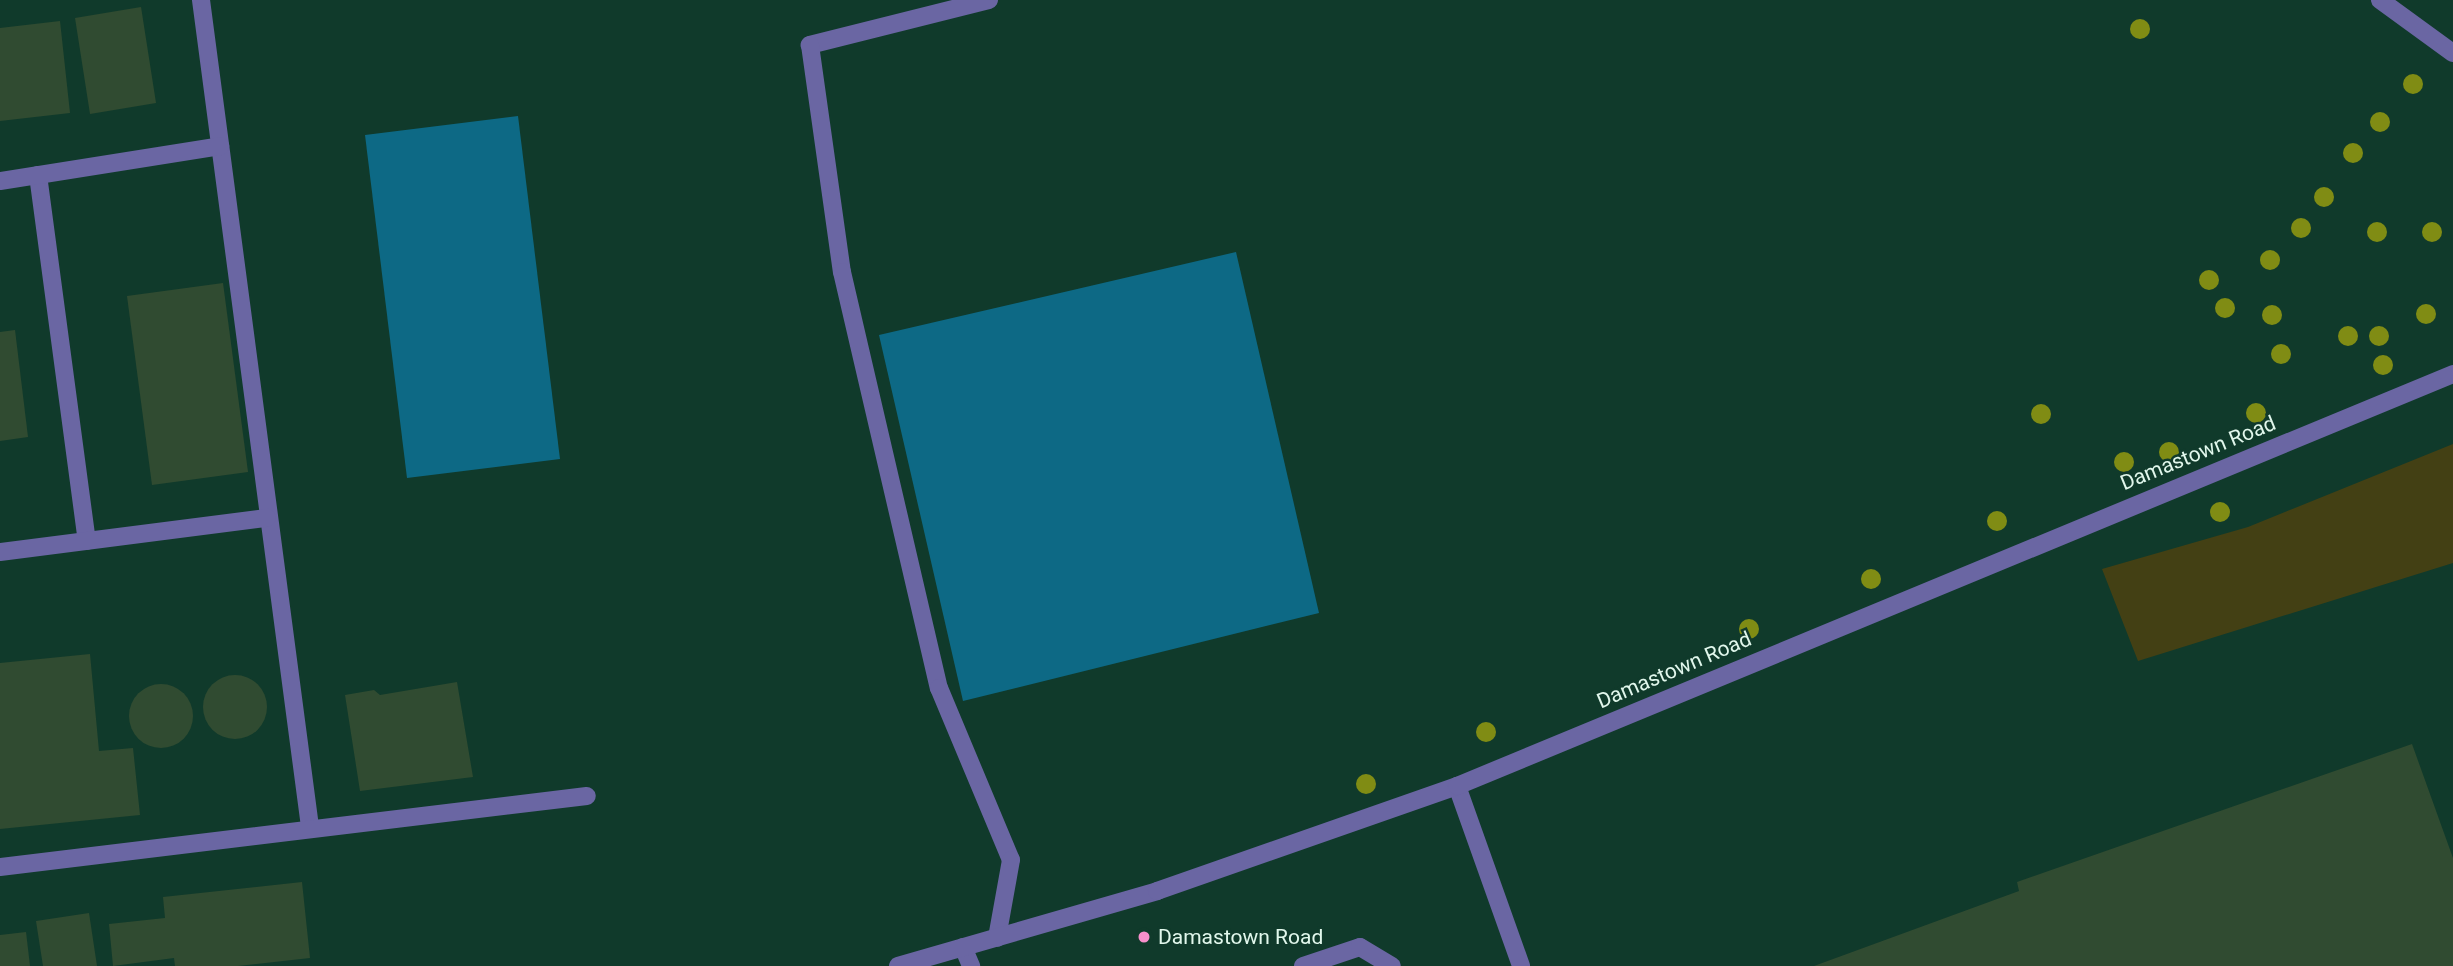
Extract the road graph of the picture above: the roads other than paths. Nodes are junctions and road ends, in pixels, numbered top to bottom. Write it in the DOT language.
graph roads {
  1 [pos="201,0"];
  2 [pos="989,0"];
  3 [pos="2380,0"];
  4 [pos="2453,53"];
  5 [pos="220,146"];
  6 [pos="38,176"];
  7 [pos="0,181"];
  8 [pos="2453,374"];
  9 [pos="267,518"];
  10 [pos="87,541"];
  11 [pos="0,552"];
  12 [pos="1457,786"];
  13 [pos="587,796"];
  14 [pos="310,827"];
  15 [pos="0,867"];
  16 [pos="997,938"];
  17 [pos="963,947"];
  18 [pos="898,966"];
  19 [pos="971,966"];
  20 [pos="1303,966"];
  21 [pos="1392,966"];
  22 [pos="1521,966"];
  1 -- 5 [label="street"];
  2 -- 16 [label="street"];
  3 -- 4 [label="street"];
  5 -- 6 [label="street"];
  5 -- 9 [label="street"];
  6 -- 7 [label="street"];
  6 -- 10 [label="street"];
  8 -- 12 [label="street, Damastown Road"];
  9 -- 10 [label="street"];
  9 -- 14 [label="street"];
  10 -- 11 [label="street"];
  12 -- 16 [label="street, Damastown Road"];
  12 -- 22 [label="street"];
  13 -- 14 [label="street"];
  14 -- 15 [label="street"];
  16 -- 17 [label="street, Damastown Road"];
  17 -- 18 [label="street, Damastown Road"];
  17 -- 19 [label="street"];
  20 -- 21 [label="street"];
}
